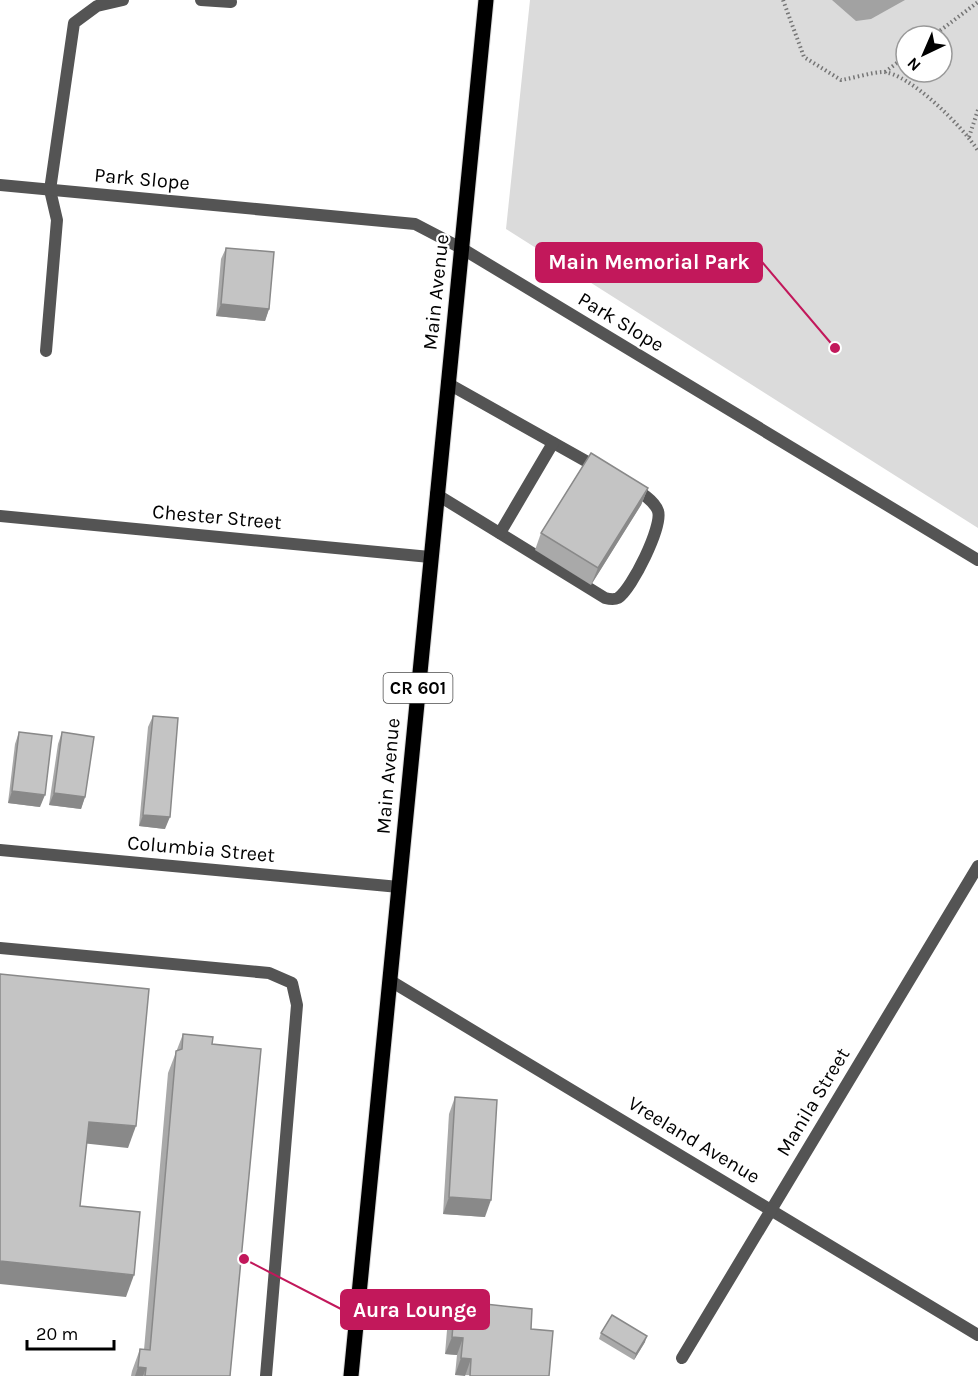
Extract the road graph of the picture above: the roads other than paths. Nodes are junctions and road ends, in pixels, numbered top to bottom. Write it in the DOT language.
graph roads {
  1 [pos="123,0"];
  2 [pos="201,0"];
  3 [pos="486,0"];
  4 [pos="231,2"];
  5 [pos="0,185"];
  6 [pos="50,190"];
  7 [pos="461,248"];
  8 [pos="46,351"];
  9 [pos="447,383"];
  10 [pos="554,443"];
  11 [pos="436,494"];
  12 [pos="0,516"];
  13 [pos="500,533"];
  14 [pos="430,557"];
  15 [pos="978,561"];
  16 [pos="0,850"];
  17 [pos="978,866"];
  18 [pos="399,887"];
  19 [pos="0,948"];
  20 [pos="389,980"];
  21 [pos="771,1209"];
  22 [pos="978,1335"];
  23 [pos="682,1358"];
  24 [pos="266,1376"];
  25 [pos="351,1376"];
  1 -- 6 [label="street"];
  2 -- 4 [label="street"];
  3 -- 7 [label="main road, Main Avenue / CR 601"];
  5 -- 6 [label="street, Park Slope"];
  6 -- 7 [label="street, Park Slope"];
  6 -- 8 [label="street"];
  7 -- 9 [label="main road, Main Avenue / CR 601"];
  7 -- 15 [label="street, Park Slope"];
  9 -- 10 [label="street"];
  9 -- 11 [label="main road, Main Avenue / CR 601"];
  10 -- 13 [label="street"];
  10 -- 13 [label="street"];
  11 -- 13 [label="street"];
  11 -- 14 [label="main road, Main Avenue / CR 601"];
  12 -- 14 [label="street, Chester Street"];
  14 -- 18 [label="main road, Main Avenue / CR 601"];
  16 -- 18 [label="street, Columbia Street"];
  17 -- 21 [label="street, Manila Street"];
  18 -- 20 [label="main road, Main Avenue / CR 601"];
  19 -- 24 [label="street"];
  20 -- 21 [label="street, Vreeland Avenue"];
  20 -- 25 [label="main road, Main Avenue / CR 601"];
  21 -- 22 [label="street, Vreeland Avenue"];
  21 -- 23 [label="street, Manila Street"];
}
